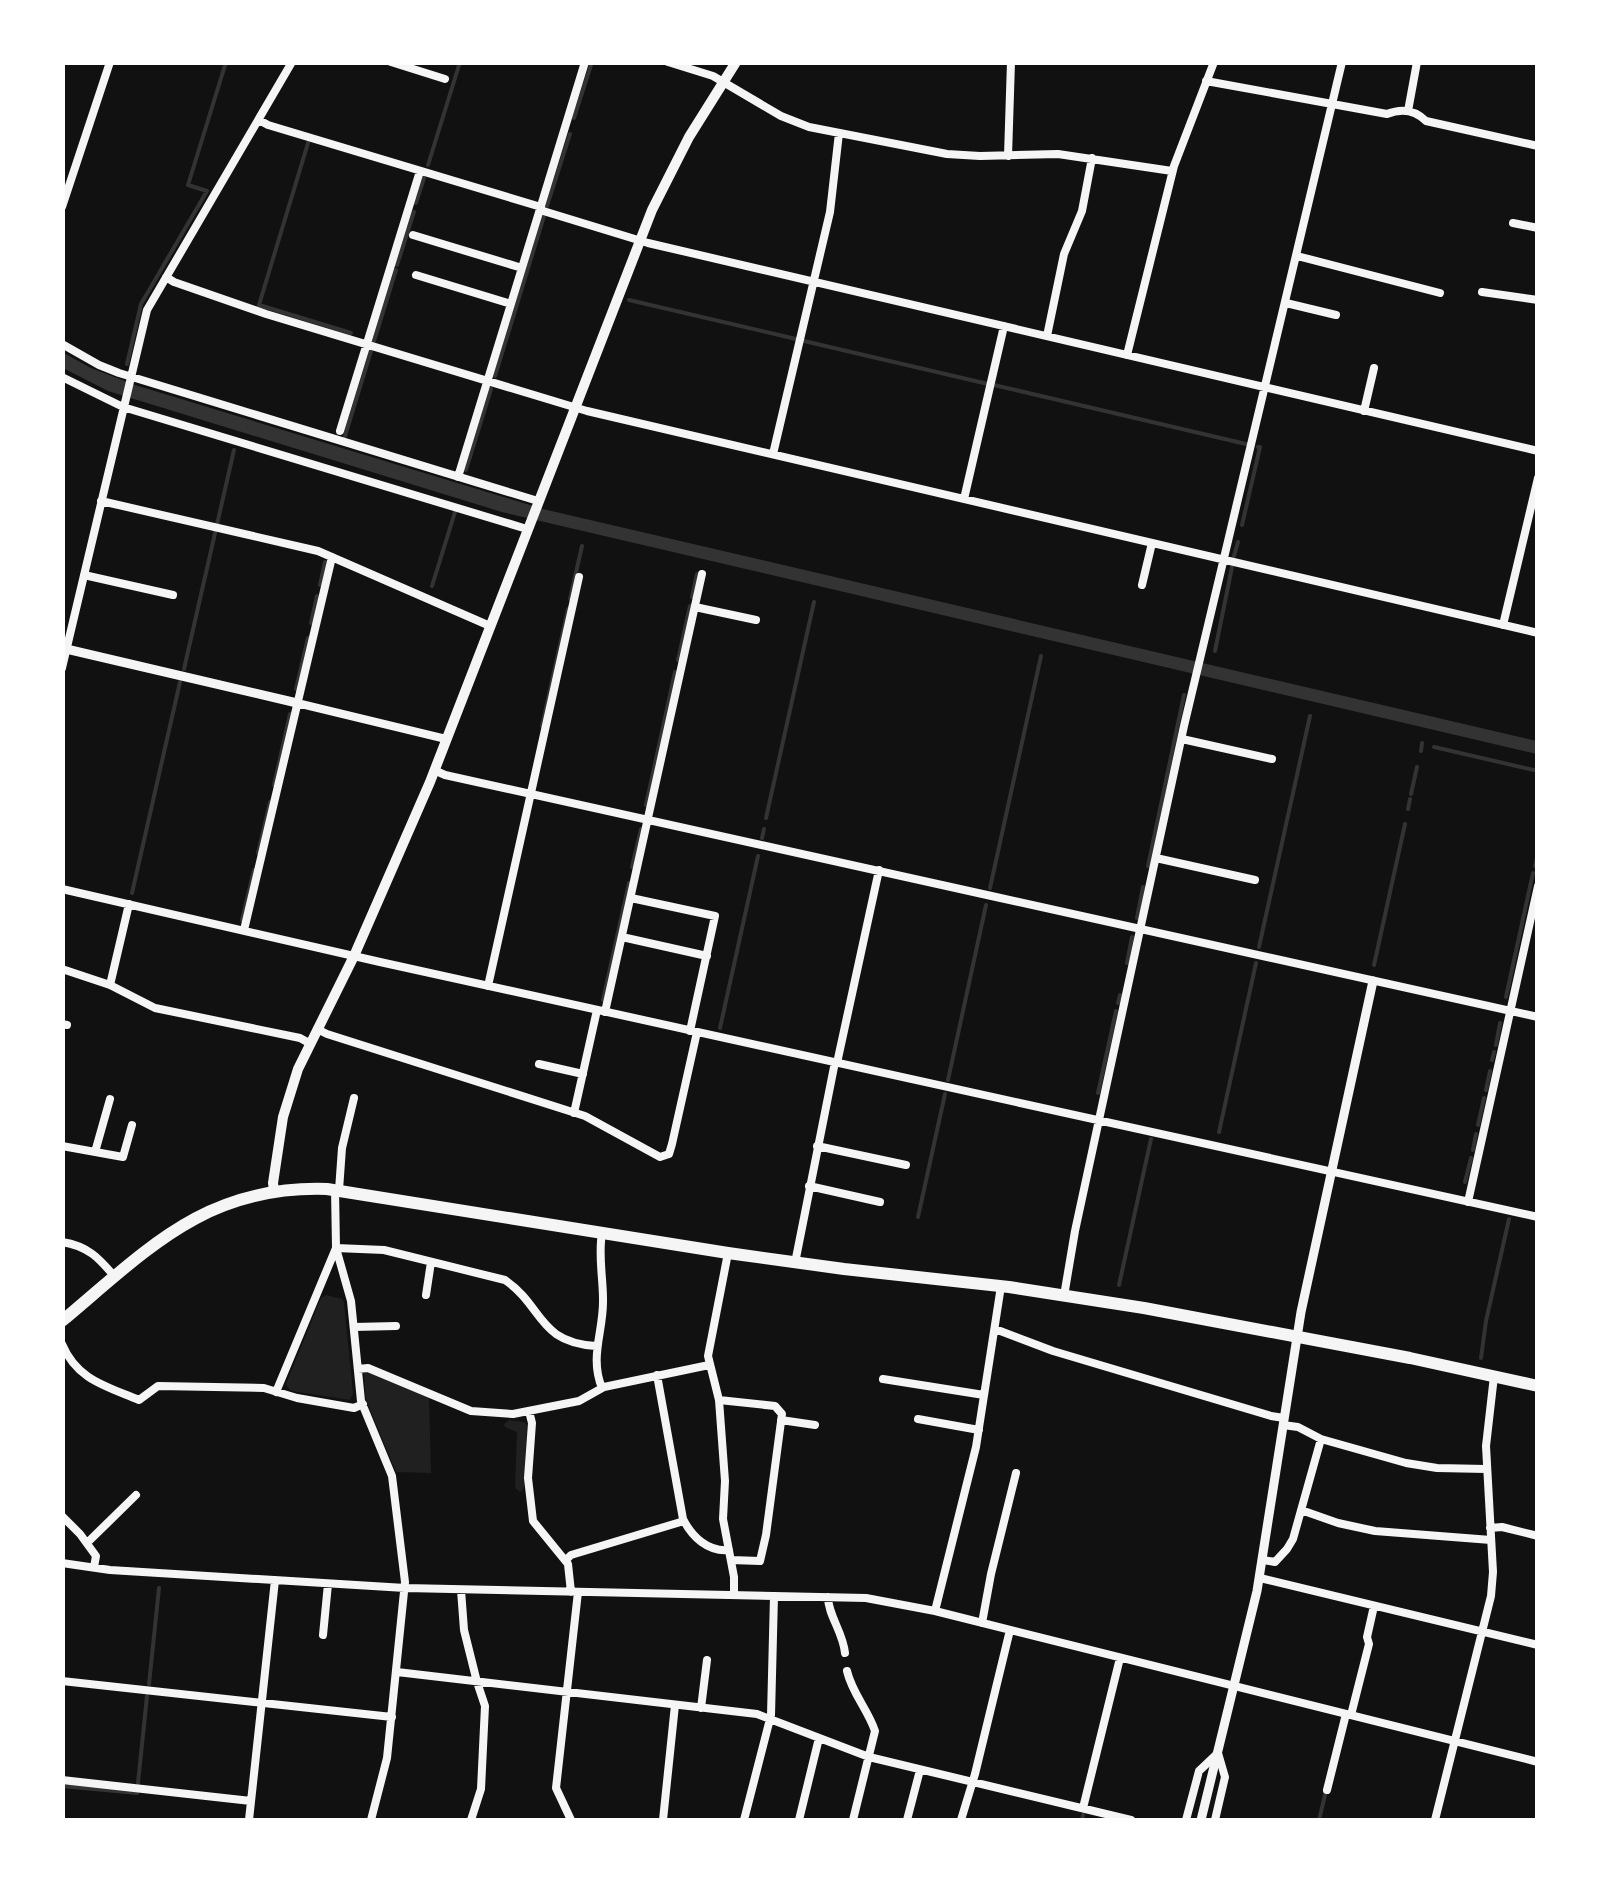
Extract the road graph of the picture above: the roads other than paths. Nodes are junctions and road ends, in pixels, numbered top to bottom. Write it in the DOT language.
graph roads {
  1 [pos="110,62"];
  2 [pos="292,62"];
  3 [pos="391,62"];
  4 [pos="585,62"];
  5 [pos="668,62"];
  6 [pos="736,62"];
  7 [pos="1011,62"];
  8 [pos="1214,62"];
  9 [pos="1342,62"];
  10 [pos="1417,62"];
  11 [pos="446,79"];
  12 [pos="1206,81"];
  13 [pos="723,82"];
  14 [pos="1332,104"];
  15 [pos="1408,111"];
  16 [pos="258,120"];
  17 [pos="839,133"];
  18 [pos="1538,146"];
  19 [pos="1008,156"];
  20 [pos="1092,158"];
  21 [pos="420,171"];
  22 [pos="1172,171"];
  23 [pos="62,206"];
  24 [pos="540,208"];
  25 [pos="1513,223"];
  26 [pos="1538,228"];
  27 [pos="413,235"];
  28 [pos="640,240"];
  29 [pos="1296,256"];
  30 [pos="522,268"];
  31 [pos="416,275"];
  32 [pos="166,277"];
  33 [pos="813,282"];
  34 [pos="1482,292"];
  35 [pos="1440,293"];
  36 [pos="1538,300"];
  37 [pos="1286,303"];
  38 [pos="511,304"];
  39 [pos="1336,314"];
  40 [pos="1004,326"];
  41 [pos="1047,336"];
  42 [pos="62,344"];
  43 [pos="367,344"];
  44 [pos="1127,355"];
  45 [pos="1374,368"];
  46 [pos="62,377"];
  47 [pos="131,378"];
  48 [pos="488,380"];
  49 [pos="1266,388"];
  50 [pos="124,404"];
  51 [pos="574,407"];
  52 [pos="1364,410"];
  53 [pos="340,431"];
  54 [pos="1538,451"];
  55 [pos="773,454"];
  56 [pos="458,477"];
  57 [pos="1538,478"];
  58 [pos="964,498"];
  59 [pos="101,501"];
  60 [pos="538,502"];
  61 [pos="528,527"];
  62 [pos="1152,543"];
  63 [pos="332,557"];
  64 [pos="1225,560"];
  65 [pos="84,574"];
  66 [pos="702,574"];
  67 [pos="579,577"];
  68 [pos="1142,584"];
  69 [pos="173,595"];
  70 [pos="695,607"];
  71 [pos="756,620"];
  72 [pos="1503,625"];
  73 [pos="490,626"];
  74 [pos="1538,633"];
  75 [pos="65,649"];
  76 [pos="62,668"];
  77 [pos="297,703"];
  78 [pos="446,739"];
  79 [pos="1182,739"];
  80 [pos="1272,758"];
  81 [pos="434,770"];
  82 [pos="531,794"];
  83 [pos="648,819"];
  84 [pos="1156,858"];
  85 [pos="880,870"];
  86 [pos="1256,880"];
  87 [pos="1538,886"];
  88 [pos="62,889"];
  89 [pos="630,898"];
  90 [pos="129,904"];
  91 [pos="1142,929"];
  92 [pos="244,930"];
  93 [pos="622,937"];
  94 [pos="354,956"];
  95 [pos="707,956"];
  96 [pos="62,969"];
  97 [pos="1373,981"];
  98 [pos="110,985"];
  99 [pos="488,986"];
  100 [pos="601,1011"];
  101 [pos="1510,1012"];
  102 [pos="1538,1018"];
  103 [pos="316,1029"];
  104 [pos="694,1031"];
  105 [pos="309,1043"];
  106 [pos="836,1062"];
  107 [pos="539,1064"];
  108 [pos="582,1074"];
  109 [pos="354,1098"];
  110 [pos="110,1099"];
  111 [pos="574,1112"];
  112 [pos="1099,1120"];
  113 [pos="132,1125"];
  114 [pos="62,1146"];
  115 [pos="818,1146"];
  116 [pos="95,1152"];
  117 [pos="906,1165"];
  118 [pos="1331,1172"];
  119 [pos="809,1186"];
  120 [pos="337,1189"];
  121 [pos="274,1191"];
  122 [pos="880,1202"];
  123 [pos="1468,1202"];
  124 [pos="1538,1217"];
  125 [pos="602,1233"];
  126 [pos="62,1242"];
  127 [pos="336,1248"];
  128 [pos="728,1253"];
  129 [pos="430,1262"];
  130 [pos="795,1263"];
  131 [pos="115,1277"];
  132 [pos="1001,1286"];
  133 [pos="426,1294"];
  134 [pos="1064,1296"];
  135 [pos="62,1321"];
  136 [pos="396,1326"];
  137 [pos="354,1327"];
  138 [pos="995,1329"];
  139 [pos="1296,1337"];
  140 [pos="62,1344"];
  141 [pos="596,1346"];
  142 [pos="709,1365"];
  143 [pos="358,1369"];
  144 [pos="657,1375"];
  145 [pos="1494,1376"];
  146 [pos="883,1379"];
  147 [pos="1538,1386"];
  148 [pos="602,1388"];
  149 [pos="276,1392"];
  150 [pos="984,1395"];
  151 [pos="719,1400"];
  152 [pos="363,1404"];
  153 [pos="529,1411"];
  154 [pos="918,1419"];
  155 [pos="781,1420"];
  156 [pos="1283,1422"];
  157 [pos="815,1425"];
  158 [pos="978,1430"];
  159 [pos="1321,1438"];
  160 [pos="1486,1469"];
  161 [pos="1016,1473"];
  162 [pos="136,1495"];
  163 [pos="1301,1510"];
  164 [pos="62,1516"];
  165 [pos="684,1521"];
  166 [pos="1490,1528"];
  167 [pos="1538,1536"];
  168 [pos="1490,1540"];
  169 [pos="86,1543"];
  170 [pos="730,1555"];
  171 [pos="566,1560"];
  172 [pos="1263,1560"];
  173 [pos="62,1563"];
  174 [pos="94,1568"];
  175 [pos="1260,1578"];
  176 [pos="275,1580"];
  177 [pos="328,1584"];
  178 [pos="405,1588"];
  179 [pos="461,1590"];
  180 [pos="574,1592"];
  181 [pos="734,1595"];
  182 [pos="774,1596"];
  183 [pos="828,1597"];
  184 [pos="1374,1606"];
  185 [pos="935,1612"];
  186 [pos="982,1623"];
  187 [pos="1010,1630"];
  188 [pos="1483,1632"];
  189 [pos="323,1636"];
  190 [pos="1538,1645"];
  191 [pos="845,1653"];
  192 [pos="1120,1658"];
  193 [pos="706,1660"];
  194 [pos="847,1671"];
  195 [pos="396,1672"];
  196 [pos="62,1681"];
  197 [pos="477,1682"];
  198 [pos="1235,1686"];
  199 [pos="567,1692"];
  200 [pos="262,1703"];
  201 [pos="675,1705"];
  202 [pos="701,1708"];
  203 [pos="1348,1715"];
  204 [pos="392,1717"];
  205 [pos="770,1719"];
  206 [pos="819,1738"];
  207 [pos="1455,1742"];
  208 [pos="1218,1753"];
  209 [pos="869,1758"];
  210 [pos="1538,1762"];
  211 [pos="920,1770"];
  212 [pos="62,1780"];
  213 [pos="972,1782"];
  214 [pos="1327,1790"];
  215 [pos="251,1801"];
  216 [pos="1083,1808"];
  217 [pos="249,1820"];
  218 [pos="372,1820"];
  219 [pos="471,1820"];
  220 [pos="571,1820"];
  221 [pos="663,1820"];
  222 [pos="744,1820"];
  223 [pos="799,1820"];
  224 [pos="853,1820"];
  225 [pos="907,1820"];
  226 [pos="961,1820"];
  227 [pos="1131,1820"];
  228 [pos="1186,1820"];
  229 [pos="1200,1820"];
  230 [pos="1215,1820"];
  231 [pos="1435,1820"];
  1 -- 23 [label="street"];
  2 -- 16 [label="street"];
  3 -- 11 [label="street"];
  4 -- 24 [label="street"];
  5 -- 13 [label="street"];
  6 -- 13 [label="main road"];
  7 -- 19 [label="street"];
  8 -- 12 [label="street"];
  9 -- 14 [label="street"];
  10 -- 15 [label="street"];
  12 -- 14 [label="street"];
  12 -- 22 [label="street"];
  13 -- 17 [label="street"];
  13 -- 28 [label="main road"];
  14 -- 15 [label="street"];
  14 -- 29 [label="street"];
  15 -- 18 [label="street"];
  16 -- 21 [label="street"];
  16 -- 32 [label="street"];
  17 -- 19 [label="street"];
  17 -- 33 [label="street"];
  19 -- 20 [label="street"];
  20 -- 22 [label="street"];
  20 -- 41 [label="street"];
  21 -- 24 [label="street"];
  21 -- 43 [label="street"];
  22 -- 44 [label="street"];
  24 -- 28 [label="street"];
  24 -- 30 [label="street"];
  25 -- 26 [label="street"];
  27 -- 30 [label="street"];
  28 -- 33 [label="street"];
  28 -- 51 [label="main road"];
  29 -- 35 [label="street"];
  29 -- 37 [label="street"];
  30 -- 38 [label="street"];
  31 -- 38 [label="street"];
  32 -- 43 [label="street"];
  32 -- 47 [label="street"];
  33 -- 40 [label="street"];
  33 -- 55 [label="street"];
  34 -- 36 [label="street"];
  37 -- 39 [label="street"];
  37 -- 49 [label="street"];
  38 -- 48 [label="street"];
  40 -- 41 [label="street"];
  40 -- 58 [label="street"];
  41 -- 44 [label="street"];
  42 -- 47 [label="street"];
  43 -- 48 [label="street"];
  43 -- 53 [label="street"];
  44 -- 49 [label="street"];
  45 -- 52 [label="street"];
  46 -- 50 [label="street"];
  47 -- 50 [label="street"];
  47 -- 56 [label="street"];
  48 -- 51 [label="street"];
  48 -- 56 [label="street"];
  49 -- 52 [label="street"];
  49 -- 64 [label="street"];
  50 -- 59 [label="street"];
  50 -- 61 [label="street"];
  51 -- 55 [label="street"];
  51 -- 60 [label="main road"];
  52 -- 54 [label="street"];
  55 -- 58 [label="street"];
  56 -- 60 [label="street"];
  57 -- 72 [label="street"];
  58 -- 62 [label="street"];
  59 -- 63 [label="street"];
  59 -- 65 [label="street"];
  60 -- 61 [label="main road"];
  61 -- 73 [label="main road"];
  62 -- 64 [label="street"];
  62 -- 68 [label="street"];
  63 -- 73 [label="street"];
  63 -- 77 [label="street"];
  64 -- 72 [label="street"];
  64 -- 79 [label="street"];
  65 -- 69 [label="street"];
  65 -- 75 [label="street"];
  66 -- 70 [label="street"];
  67 -- 82 [label="street"];
  70 -- 71 [label="street"];
  70 -- 83 [label="street"];
  72 -- 74 [label="street"];
  73 -- 78 [label="main road"];
  75 -- 76 [label="street"];
  75 -- 77 [label="street"];
  77 -- 78 [label="street"];
  77 -- 92 [label="street"];
  78 -- 81 [label="main road"];
  79 -- 80 [label="street"];
  79 -- 84 [label="street"];
  81 -- 82 [label="street"];
  81 -- 94 [label="main road"];
  82 -- 83 [label="street"];
  82 -- 99 [label="street"];
  83 -- 85 [label="street"];
  83 -- 89 [label="street"];
  84 -- 86 [label="street"];
  84 -- 91 [label="street"];
  85 -- 91 [label="street"];
  85 -- 106 [label="street"];
  87 -- 101 [label="street"];
  88 -- 90 [label="street"];
  89 -- 93 [label="street"];
  89 -- 95 [label="street"];
  90 -- 92 [label="street"];
  90 -- 98 [label="street"];
  91 -- 97 [label="street"];
  91 -- 112 [label="street"];
  92 -- 94 [label="street"];
  93 -- 95 [label="street"];
  93 -- 100 [label="street"];
  94 -- 99 [label="street"];
  94 -- 103 [label="main road"];
  95 -- 104 [label="street"];
  96 -- 98 [label="street"];
  97 -- 101 [label="street"];
  97 -- 118 [label="street"];
  98 -- 105 [label="street"];
  99 -- 100 [label="street"];
  100 -- 104 [label="street"];
  100 -- 108 [label="street"];
  101 -- 102 [label="street"];
  101 -- 123 [label="street"];
  103 -- 105 [label="main road"];
  103 -- 111 [label="street"];
  104 -- 106 [label="street"];
  104 -- 111 [label="street"];
  105 -- 121 [label="main road"];
  106 -- 112 [label="street"];
  106 -- 115 [label="street"];
  107 -- 108 [label="street"];
  108 -- 111 [label="street"];
  109 -- 120 [label="street"];
  110 -- 116 [label="street"];
  112 -- 118 [label="street"];
  112 -- 134 [label="street"];
  113 -- 116 [label="street"];
  114 -- 116 [label="street"];
  115 -- 117 [label="street"];
  115 -- 119 [label="street"];
  118 -- 123 [label="street"];
  118 -- 139 [label="street"];
  119 -- 122 [label="street"];
  119 -- 130 [label="street"];
  120 -- 121 [label="highway"];
  120 -- 125 [label="highway"];
  120 -- 127 [label="street"];
  121 -- 131 [label="highway"];
  123 -- 124 [label="street"];
  125 -- 128 [label="highway"];
  125 -- 141 [label="street"];
  126 -- 131 [label="street"];
  127 -- 129 [label="street"];
  127 -- 137 [label="street"];
  127 -- 149 [label="street"];
  128 -- 130 [label="highway"];
  128 -- 142 [label="street"];
  129 -- 133 [label="street"];
  129 -- 141 [label="street"];
  130 -- 132 [label="highway"];
  131 -- 135 [label="highway"];
  132 -- 134 [label="highway"];
  132 -- 138 [label="street"];
  134 -- 139 [label="highway"];
  136 -- 137 [label="street"];
  137 -- 143 [label="street"];
  138 -- 150 [label="street"];
  138 -- 156 [label="street"];
  139 -- 145 [label="highway"];
  139 -- 156 [label="street"];
  140 -- 149 [label="street"];
  141 -- 148 [label="street"];
  142 -- 144 [label="street"];
  142 -- 151 [label="street"];
  143 -- 152 [label="street"];
  143 -- 153 [label="street"];
  144 -- 148 [label="street"];
  144 -- 165 [label="street"];
  145 -- 147 [label="highway"];
  145 -- 160 [label="street"];
  146 -- 150 [label="street"];
  148 -- 153 [label="street"];
  149 -- 152 [label="street"];
  150 -- 158 [label="street"];
  151 -- 155 [label="street"];
  151 -- 170 [label="street"];
  152 -- 178 [label="street"];
  153 -- 171 [label="street"];
  154 -- 158 [label="street"];
  155 -- 157 [label="street"];
  155 -- 170 [label="street"];
  156 -- 159 [label="street"];
  156 -- 172 [label="street"];
  158 -- 185 [label="street"];
  159 -- 160 [label="street"];
  159 -- 163 [label="street"];
  160 -- 166 [label="street"];
  161 -- 186 [label="street"];
  162 -- 169 [label="street"];
  163 -- 168 [label="street"];
  163 -- 172 [label="street"];
  164 -- 169 [label="street"];
  165 -- 170 [label="street"];
  165 -- 171 [label="street"];
  166 -- 167 [label="street"];
  166 -- 168 [label="street"];
  168 -- 188 [label="street"];
  169 -- 174 [label="street"];
  170 -- 181 [label="street"];
  171 -- 180 [label="street"];
  172 -- 175 [label="street"];
  173 -- 174 [label="street"];
  174 -- 176 [label="street"];
  175 -- 184 [label="street"];
  175 -- 198 [label="street"];
  176 -- 177 [label="street"];
  176 -- 200 [label="street"];
  177 -- 178 [label="street"];
  177 -- 189 [label="street"];
  178 -- 179 [label="street"];
  178 -- 195 [label="street"];
  179 -- 180 [label="street"];
  179 -- 197 [label="street"];
  180 -- 181 [label="street"];
  180 -- 199 [label="street"];
  181 -- 182 [label="street"];
  182 -- 183 [label="street"];
  182 -- 205 [label="street"];
  183 -- 185 [label="street"];
  183 -- 191 [label="street"];
  184 -- 188 [label="street"];
  184 -- 203 [label="street"];
  185 -- 186 [label="street"];
  186 -- 187 [label="street"];
  187 -- 192 [label="street"];
  187 -- 213 [label="street"];
  188 -- 190 [label="street"];
  188 -- 207 [label="street"];
  192 -- 198 [label="street"];
  192 -- 216 [label="street"];
  193 -- 202 [label="street"];
  194 -- 209 [label="street"];
  195 -- 197 [label="street"];
  195 -- 204 [label="street"];
  196 -- 200 [label="street"];
  197 -- 199 [label="street"];
  197 -- 219 [label="street"];
  198 -- 203 [label="street"];
  198 -- 208 [label="street"];
  199 -- 201 [label="street"];
  199 -- 220 [label="street"];
  200 -- 204 [label="street"];
  200 -- 215 [label="street"];
  201 -- 202 [label="street"];
  201 -- 221 [label="street"];
  202 -- 205 [label="street"];
  203 -- 207 [label="street"];
  203 -- 214 [label="street"];
  204 -- 218 [label="street"];
  205 -- 206 [label="street"];
  205 -- 222 [label="street"];
  206 -- 209 [label="street"];
  206 -- 223 [label="street"];
  207 -- 210 [label="street"];
  207 -- 231 [label="street"];
  208 -- 228 [label="street"];
  208 -- 229 [label="street"];
  208 -- 230 [label="street"];
  209 -- 211 [label="street"];
  209 -- 224 [label="street"];
  211 -- 213 [label="street"];
  211 -- 225 [label="street"];
  212 -- 215 [label="street"];
  213 -- 216 [label="street"];
  213 -- 226 [label="street"];
  215 -- 217 [label="street"];
  216 -- 227 [label="street"];
}
